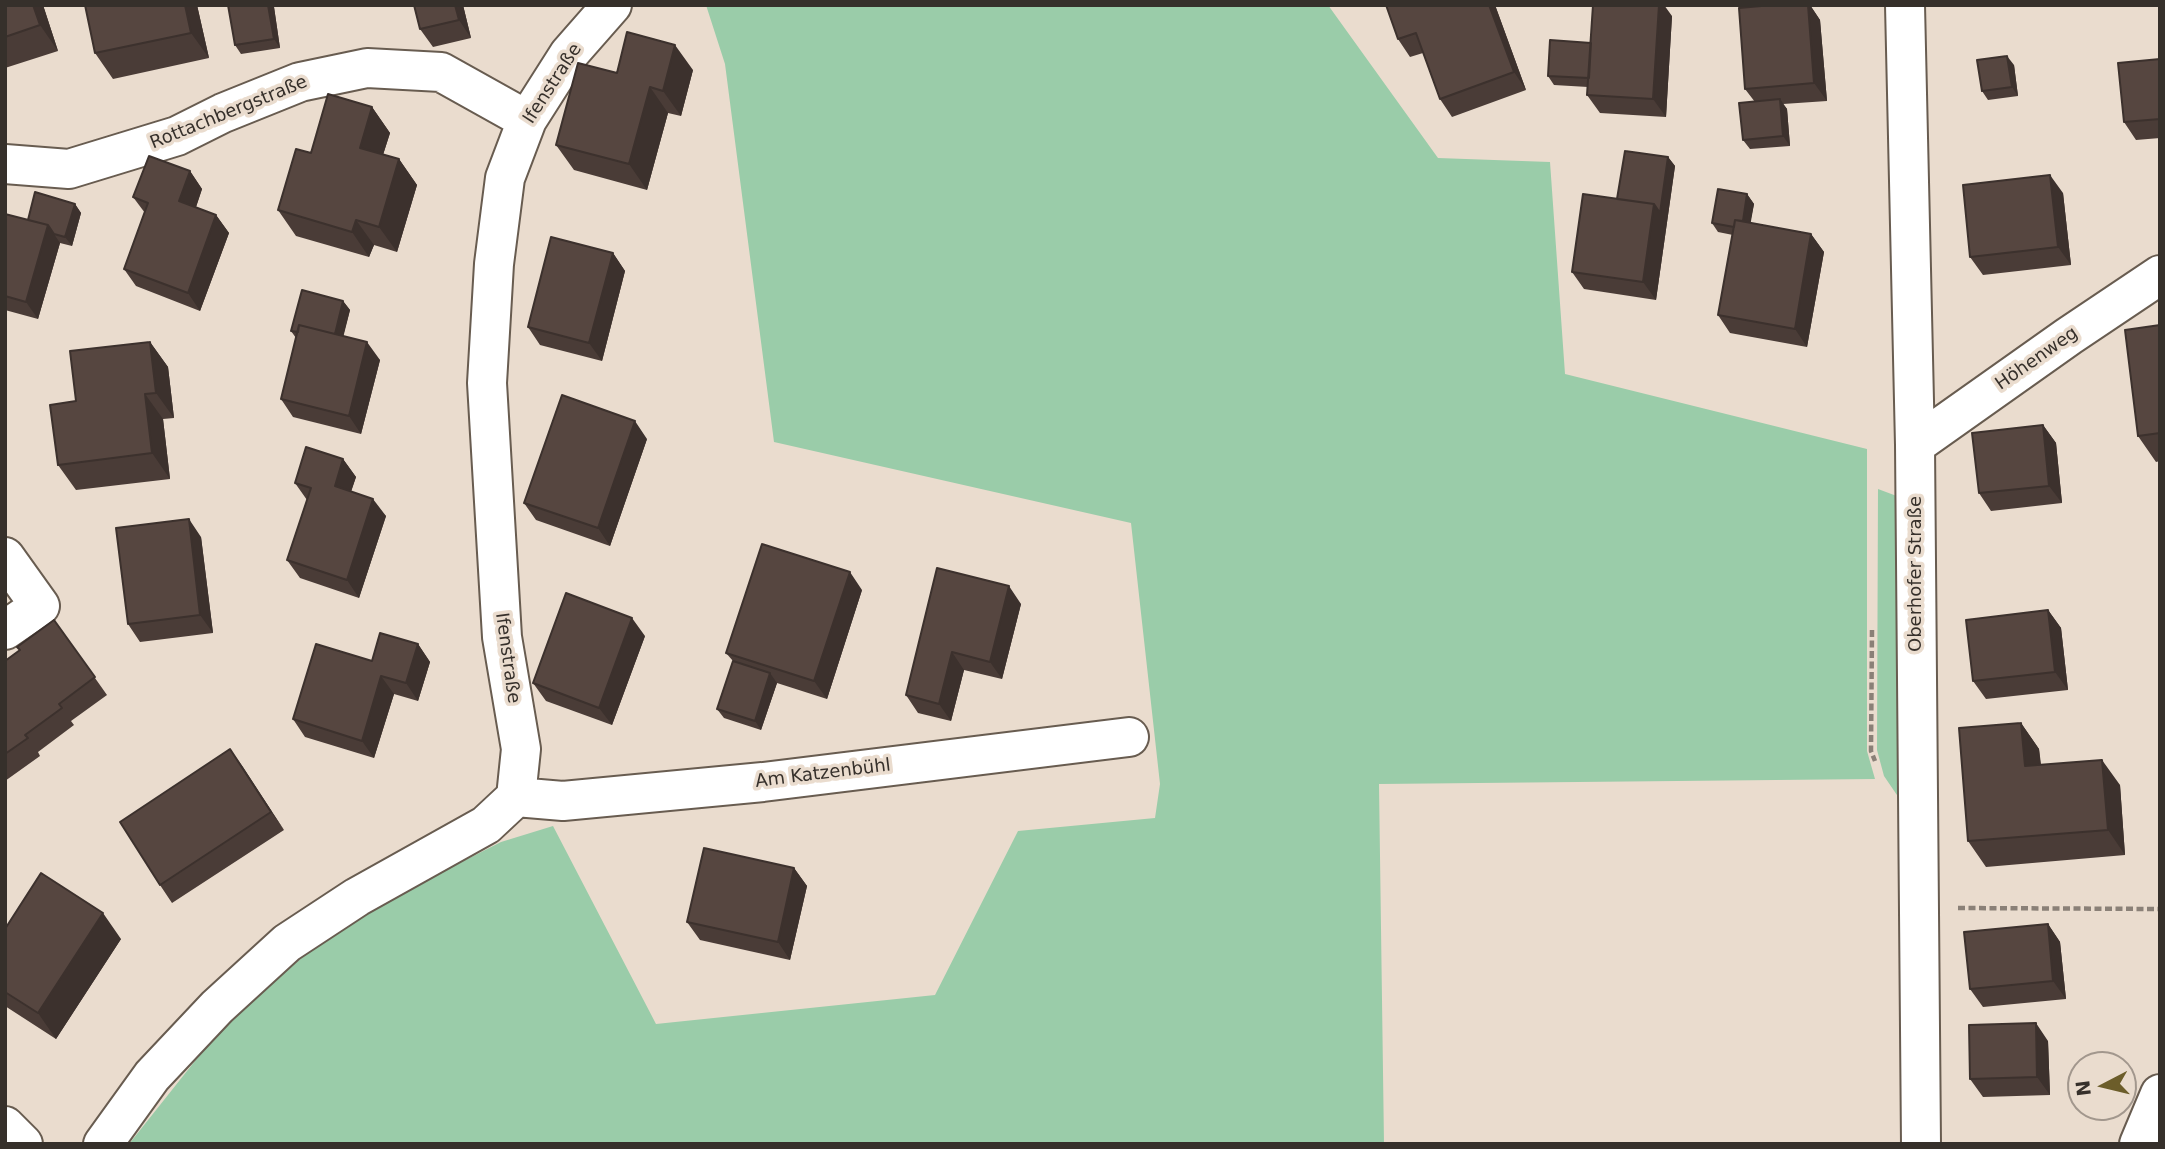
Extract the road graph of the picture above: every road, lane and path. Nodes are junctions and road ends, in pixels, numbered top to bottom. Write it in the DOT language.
graph roads {
  1 [pos="612,5"];
  2 [pos="1905,5"];
  3 [pos="527,120"];
  4 [pos="5,164"];
  5 [pos="2160,275"];
  6 [pos="1915,445"];
  7 [pos="5,557"];
  8 [pos="5,630"];
  9 [pos="1129,737"];
  10 [pos="516,797"];
  11 [pos="1917,908"];
  12 [pos="2160,908"];
  13 [pos="2160,1094"];
  14 [pos="5,1126"];
  15 [pos="23,1144"];
  16 [pos="103,1144"];
  17 [pos="1921,1144"];
  18 [pos="2138,1144"];
  1 -- 3 [label="street, Ifenstraße"];
  2 -- 6 [label="street, Oberhofer Straße"];
  3 -- 4 [label="street, Rottachbergstraße"];
  3 -- 10 [label="street, Ifenstraße"];
  5 -- 6 [label="street, Höhenweg"];
  6 -- 11 [label="street, Oberhofer Straße"];
  7 -- 8 [label="street"];
  9 -- 10 [label="street, Am Katzenbühl"];
  10 -- 16 [label="street"];
  11 -- 12 [label="path"];
  11 -- 17 [label="street, Oberhofer Straße"];
  13 -- 18 [label="street"];
  14 -- 15 [label="street"];
}
